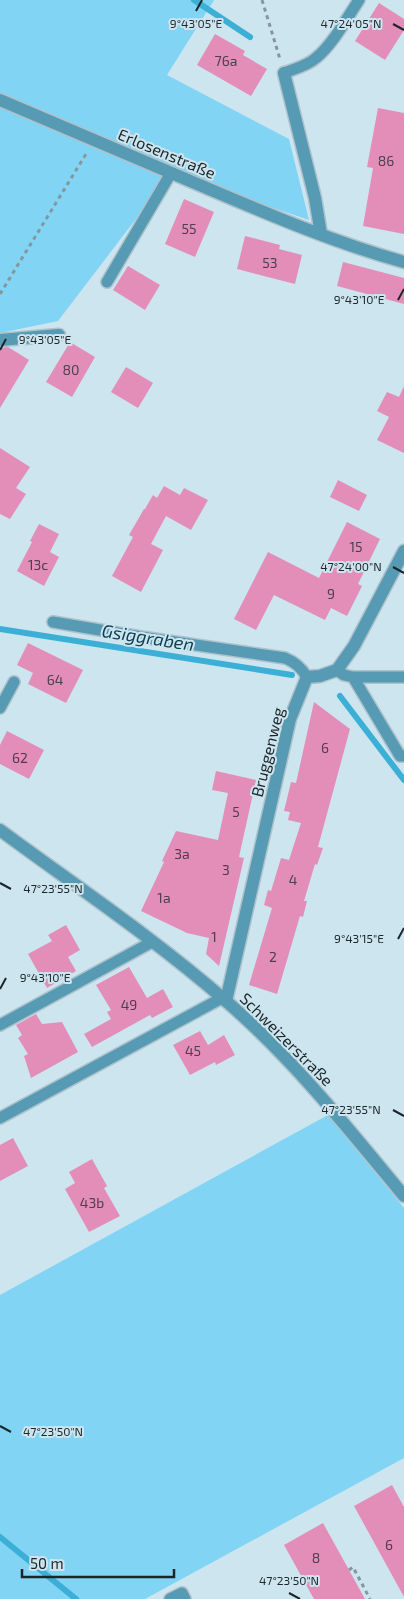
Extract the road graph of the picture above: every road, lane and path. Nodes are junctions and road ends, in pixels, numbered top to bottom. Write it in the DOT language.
graph roads {
  1 [pos="262,0"];
  2 [pos="359,0"];
  3 [pos="284,73"];
  4 [pos="0,100"];
  5 [pos="95,140"];
  6 [pos="171,173"];
  7 [pos="321,234"];
  8 [pos="404,262"];
  9 [pos="106,282"];
  10 [pos="0,294"];
  11 [pos="59,335"];
  12 [pos="0,340"];
  13 [pos="404,550"];
  14 [pos="52,622"];
  15 [pos="337,670"];
  16 [pos="307,677"];
  17 [pos="353,677"];
  18 [pos="404,677"];
  19 [pos="14,682"];
  20 [pos="0,708"];
  21 [pos="404,756"];
  22 [pos="3,837"];
  23 [pos="152,942"];
  24 [pos="224,999"];
  25 [pos="0,1025"];
  26 [pos="0,1118"];
  27 [pos="404,1196"];
  28 [pos="349,1570"];
  29 [pos="170,1599"];
  30 [pos="185,1599"];
  31 [pos="370,1599"];
  1 -- 3 [label="path"];
  2 -- 3 [label="lane"];
  3 -- 7 [label="street"];
  4 -- 5 [label="street, Erlosenstraße"];
  5 -- 6 [label="street, Erlosenstraße"];
  5 -- 10 [label="path"];
  6 -- 7 [label="street, Erlosenstraße"];
  6 -- 9 [label="lane"];
  7 -- 8 [label="street, Erlosenstraße"];
  11 -- 12 [label="street"];
  13 -- 15 [label="street"];
  14 -- 16 [label="lane"];
  15 -- 16 [label="street"];
  15 -- 17 [label="lane"];
  16 -- 24 [label="street, Bruggenweg"];
  17 -- 18 [label="lane"];
  17 -- 21 [label="lane"];
  19 -- 20 [label="lane"];
  22 -- 23 [label="street, Schweizerstraße"];
  23 -- 24 [label="street, Schweizerstraße"];
  23 -- 25 [label="lane"];
  24 -- 26 [label="lane"];
  24 -- 27 [label="street, Schweizerstraße"];
  28 -- 31 [label="path"];
  29 -- 30 [label="lane"];
}
